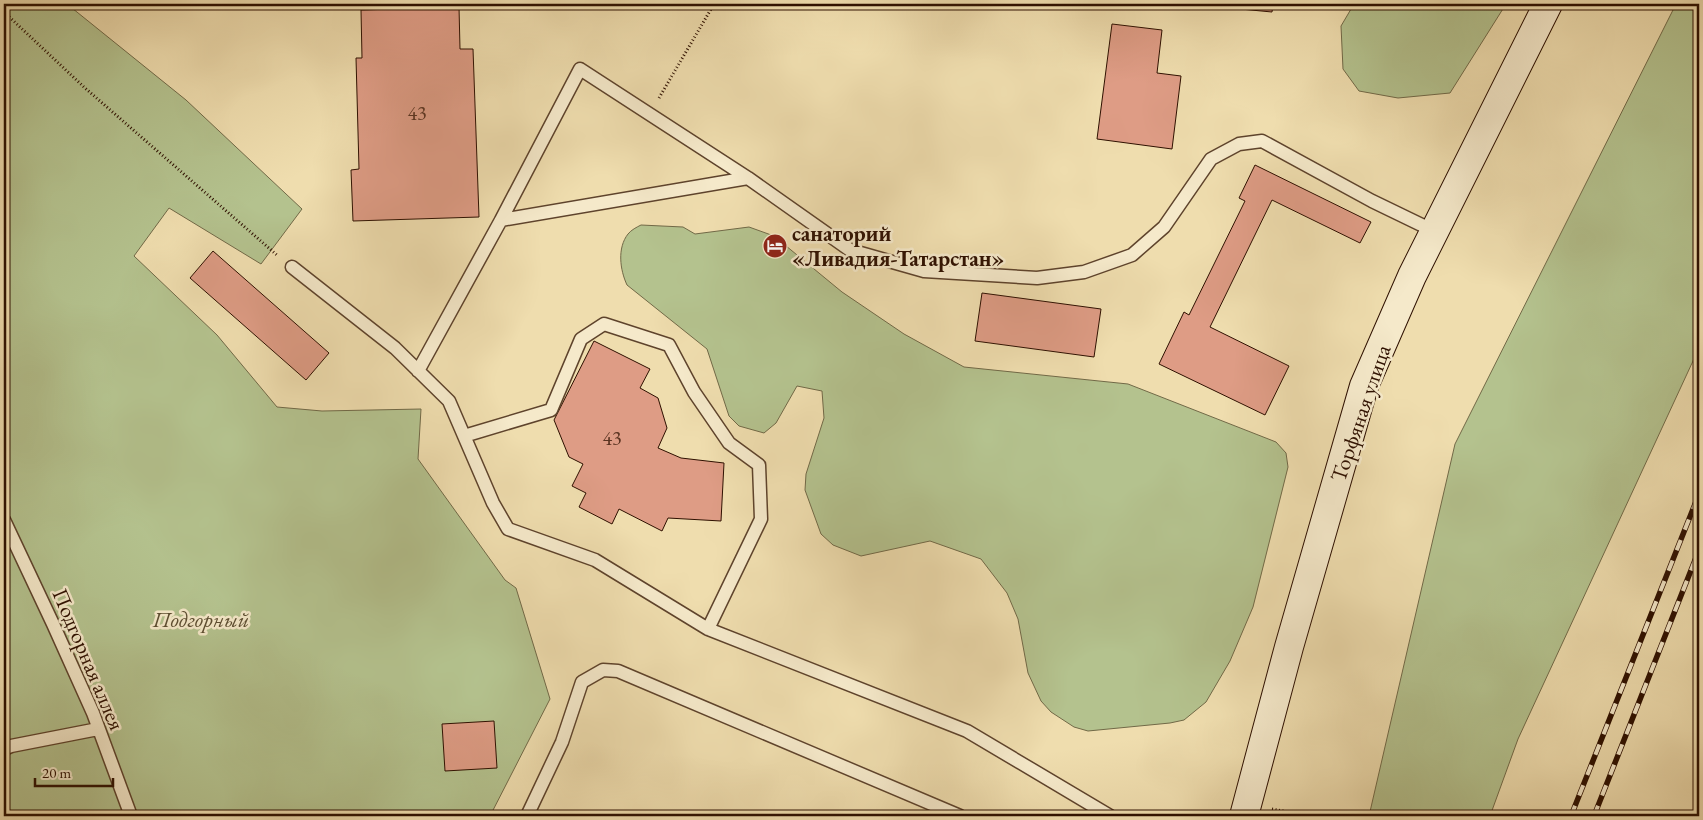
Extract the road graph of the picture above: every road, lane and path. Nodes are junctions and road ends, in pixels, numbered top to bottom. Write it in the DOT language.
graph roads {
  1 [pos="714,4"];
  2 [pos="1548,4"];
  3 [pos="4,12"];
  4 [pos="650,114"];
  5 [pos="748,178"];
  6 [pos="501,220"];
  7 [pos="1434,231"];
  8 [pos="292,267"];
  9 [pos="418,371"];
  10 [pos="464,436"];
  11 [pos="4,520"];
  12 [pos="708,629"];
  13 [pos="98,729"];
  14 [pos="4,749"];
  15 [pos="1255,812"];
  16 [pos="1289,812"];
  17 [pos="131,816"];
  18 [pos="527,816"];
  19 [pos="960,816"];
  20 [pos="1110,816"];
  1 -- 4 [label="path"];
  2 -- 7 [label="street, Торфяная улица"];
  3 -- 8 [label="path"];
  4 -- 5 [label="lane"];
  4 -- 6 [label="lane"];
  5 -- 6 [label="lane"];
  5 -- 7 [label="lane"];
  6 -- 9 [label="lane"];
  7 -- 15 [label="street, Торфяная улица"];
  8 -- 9 [label="lane"];
  9 -- 10 [label="lane"];
  10 -- 12 [label="lane"];
  10 -- 12 [label="lane"];
  11 -- 13 [label="lane, Подгорная аллея"];
  12 -- 20 [label="lane"];
  13 -- 14 [label="lane"];
  13 -- 17 [label="lane, Подгорная аллея"];
  15 -- 16 [label="path"];
  18 -- 19 [label="lane"];
}
